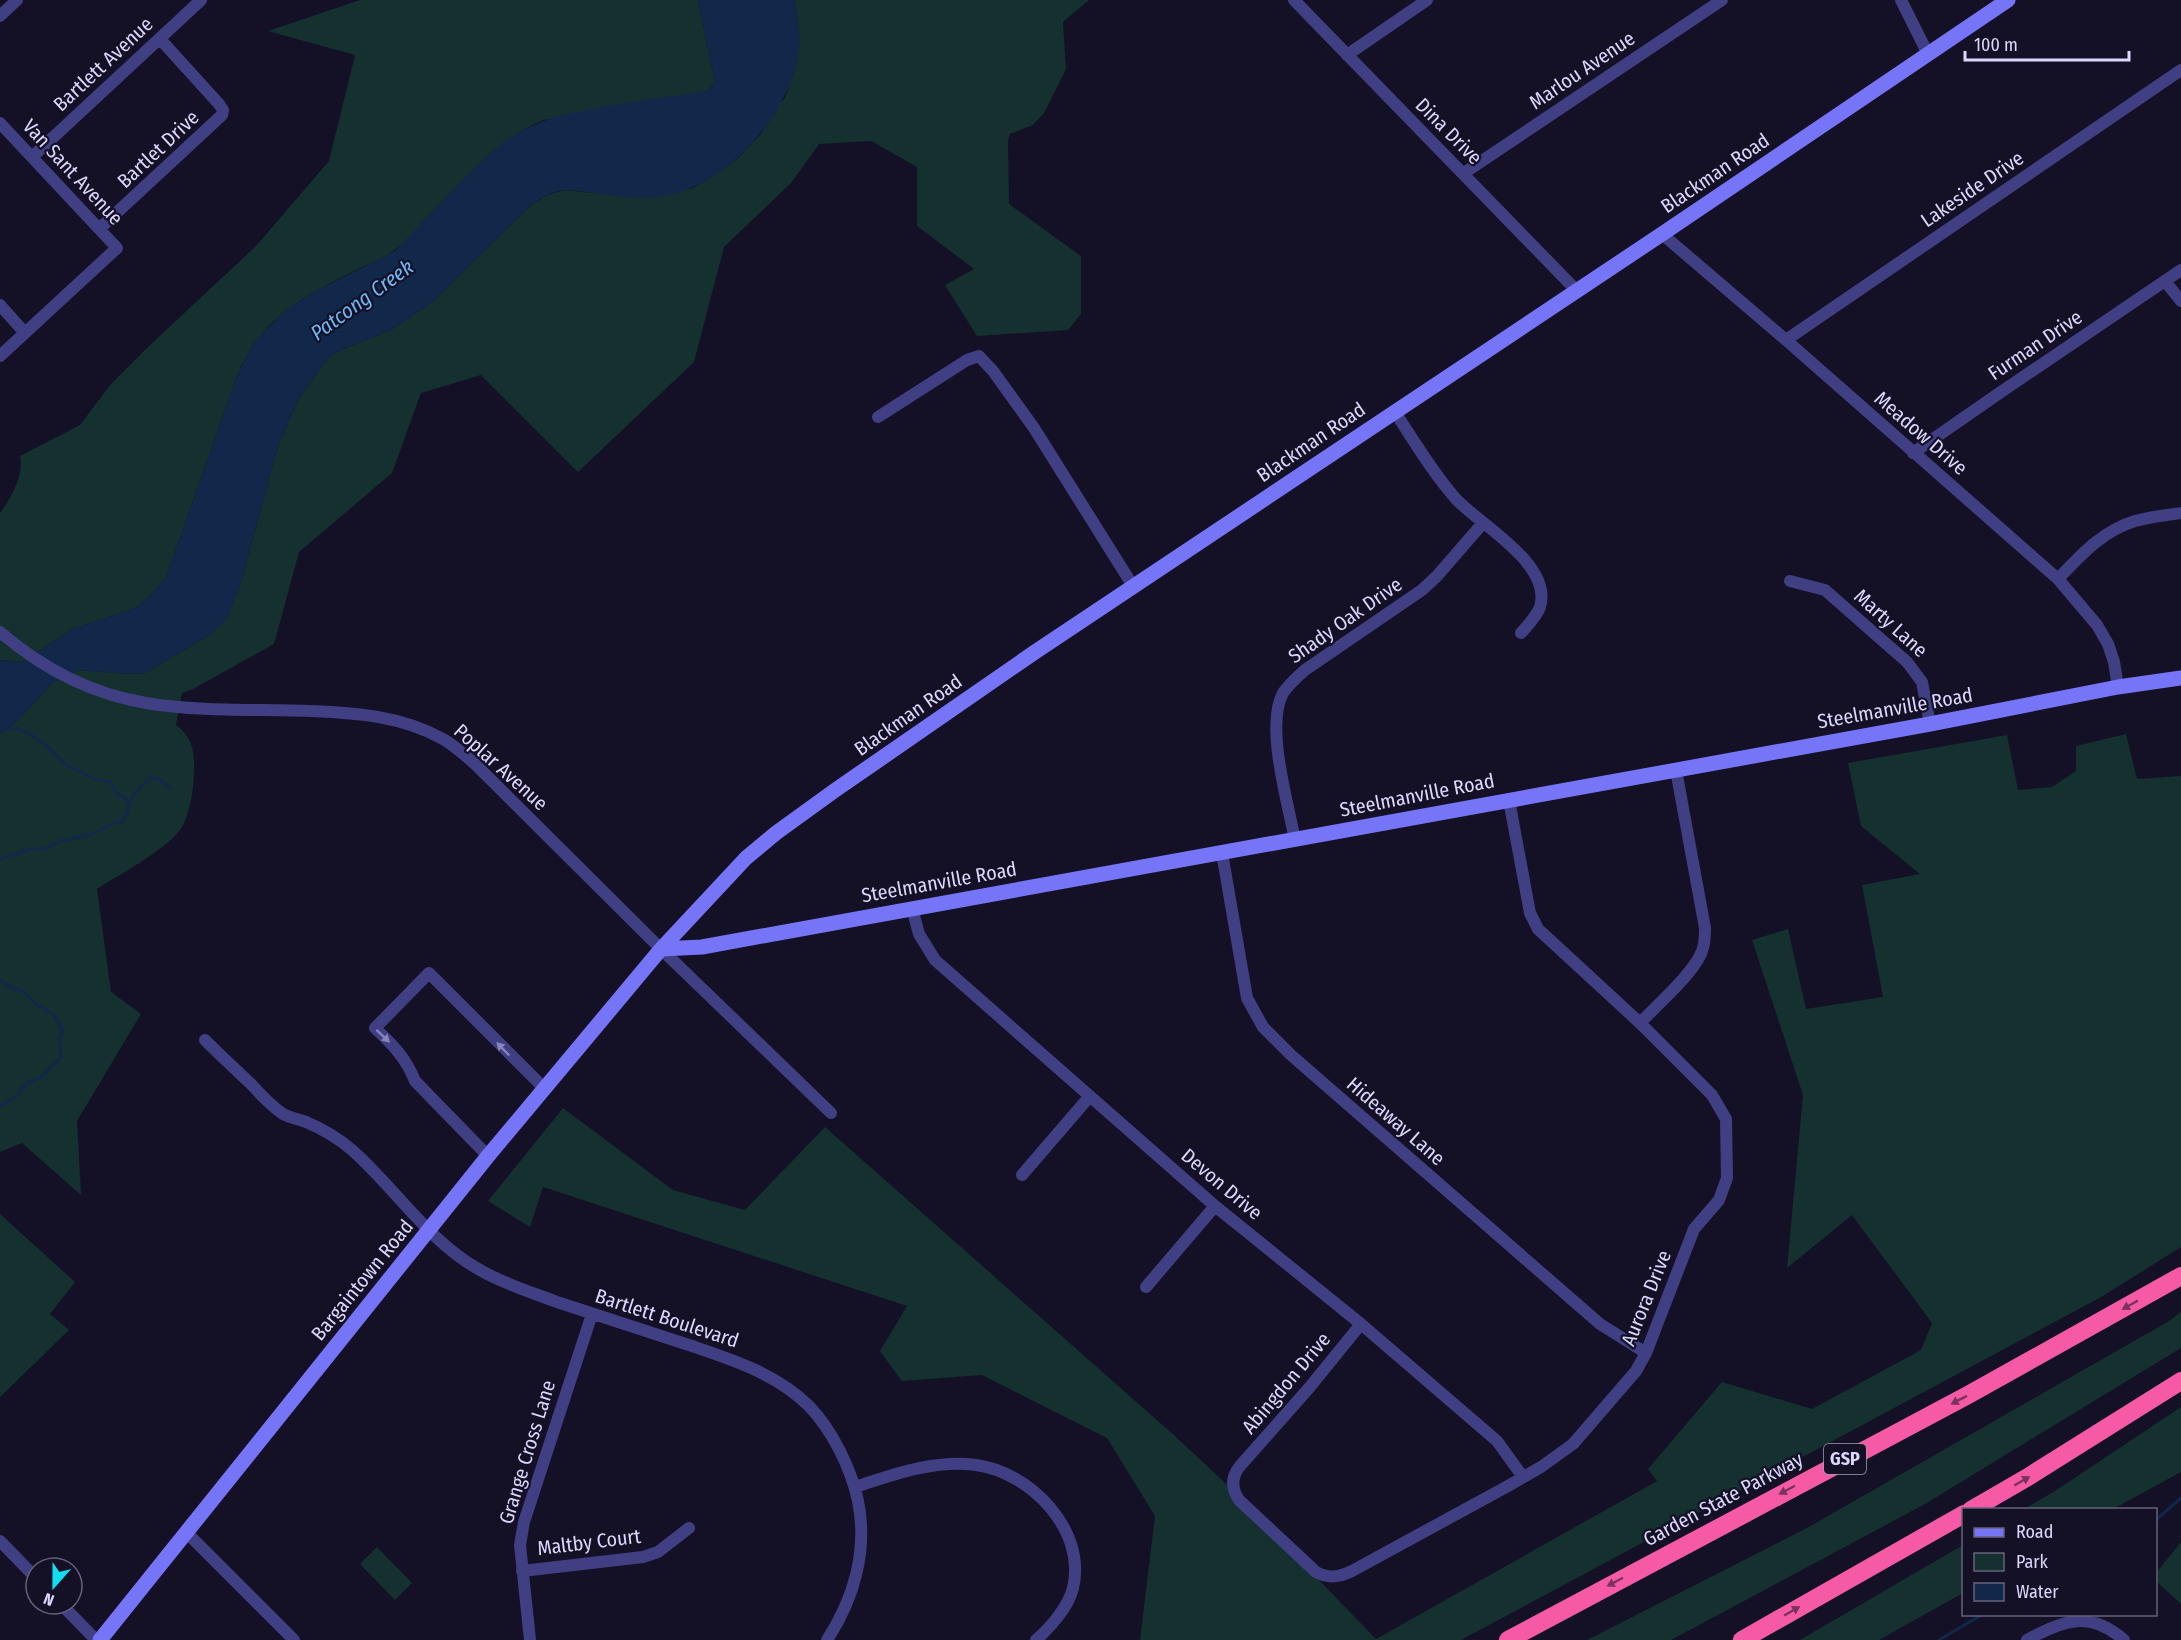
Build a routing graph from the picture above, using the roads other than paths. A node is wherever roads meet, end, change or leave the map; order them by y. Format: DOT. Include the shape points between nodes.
graph roads {
  1 [pos="17,0"];
  2 [pos="201,0"];
  3 [pos="1294,0"];
  4 [pos="1427,0"];
  5 [pos="1900,0"];
  6 [pos="2008,0"];
  7 [pos="1719,1"];
  8 [pos="0,16"];
  9 [pos="160,39"];
  10 [pos="1928,54"];
  11 [pos="1347,55"];
  12 [pos="2181,70"];
  13 [pos="0,123"];
  14 [pos="32,157"];
  15 [pos="1464,173"];
  16 [pos="99,229"];
  17 [pos="1662,234"];
  18 [pos="2181,270"];
  19 [pos="2165,281"];
  20 [pos="1576,290"];
  21 [pos="2181,301"];
  22 [pos="0,305"];
  23 [pos="26,333"];
  24 [pos="1786,340"];
  25 [pos="0,356"];
  26 [pos="1395,412"];
  27 [pos="878,417"];
  28 [pos="1913,453"];
  29 [pos="2181,513"];
  30 [pos="1483,524"];
  31 [pos="2058,579"];
  32 [pos="1791,581"];
  33 [pos="1133,586"];
  34 [pos="0,632"];
  35 [pos="1521,633"];
  36 [pos="2181,678"];
  37 [pos="2118,687"];
  38 [pos="1930,724"];
  39 [pos="1677,770"];
  40 [pos="1509,800"];
  41 [pos="1295,840"];
  42 [pos="1222,853"];
  43 [pos="912,908"];
  44 [pos="661,949"];
  45 [pos="1640,1023"];
  46 [pos="205,1040"];
  47 [pos="545,1089"];
  48 [pos="1090,1096"];
  49 [pos="831,1113"];
  50 [pos="488,1156"];
  51 [pos="1022,1175"];
  52 [pos="1215,1206"];
  53 [pos="428,1231"];
  54 [pos="2181,1276"];
  55 [pos="1146,1287"];
  56 [pos="592,1314"];
  57 [pos="1361,1324"];
  58 [pos="1646,1353"];
  59 [pos="2181,1381"];
  60 [pos="1240,1466"];
  61 [pos="1523,1477"];
  62 [pos="855,1487"];
  63 [pos="1973,1508"];
  64 [pos="1962,1515"];
  65 [pos="689,1528"];
  66 [pos="187,1533"];
  67 [pos="0,1541"];
  68 [pos="24,1566"];
  69 [pos="522,1570"];
  70 [pos="73,1616"];
  71 [pos="98,1640"];
  72 [pos="294,1640"];
  73 [pos="530,1640"];
  74 [pos="827,1640"];
  75 [pos="1036,1640"];
  76 [pos="1508,1640"];
  77 [pos="1742,1640"];
  78 [pos="2027,1640"];
  79 [pos="2124,1640"];
  1 -- 8 [label="street"];
  2 -- 9 [label="street, Bartlett Avenue"];
  3 -- 11 [label="street, Dina Drive"];
  4 -- 11 [label="street"];
  5 -- 10 [label="street"];
  6 -- 10 [label="main road, Blackman Road"];
  7 -- 15 [label="street, Marlou Avenue"];
  9 -- 14 [label="street, Bartlett Avenue"];
  9 -- 16 [label="street, Bartlet Drive" via="219,104 222,115"];
  10 -- 17 [label="main road, Blackman Road"];
  11 -- 15 [label="street, Dina Drive"];
  12 -- 24 [label="street, Lakeside Drive"];
  13 -- 14 [label="street, Van Sant Avenue"];
  14 -- 16 [label="street, Van Sant Avenue"];
  15 -- 20 [label="street, Dina Drive"];
  16 -- 23 [label="street, Van Sant Avenue" via="117,248"];
  17 -- 20 [label="main road, Blackman Road"];
  17 -- 24 [label="street, Meadow Drive"];
  18 -- 19 [label="street, Furman Drive"];
  19 -- 21 [label="street"];
  19 -- 28 [label="street, Furman Drive"];
  20 -- 26 [label="main road, Blackman Road"];
  22 -- 23 [label="street"];
  23 -- 25 [label="street"];
  24 -- 28 [label="street, Meadow Drive"];
  26 -- 30 [label="street" via="1448,490"];
  26 -- 33 [label="main road, Blackman Road"];
  27 -- 33 [label="street" via="979,356 1034,428"];
  28 -- 31 [label="street, Meadow Drive"];
  29 -- 31 [label="street" via="2116,528 2084,552"];
  30 -- 35 [label="street" via="1520,554 1538,580 1540,608"];
  30 -- 41 [label="street, Shady Oak Drive" via="1422,590 1305,669 1283,694 1276,739"];
  31 -- 37 [label="street, Meadow Drive" via="2108,644"];
  32 -- 38 [label="street, Marty Lane" via="1825,590 1907,662 1922,682"];
  33 -- 44 [label="main road, Blackman Road" via="776,833 728,875"];
  34 -- 44 [label="street, Poplar Avenue" via="44,665 99,691 139,702 380,716 435,735 476,765"];
  36 -- 37 [label="main road, Steelmanville Road"];
  37 -- 38 [label="main road, Steelmanville Road"];
  38 -- 39 [label="main road, Steelmanville Road"];
  39 -- 40 [label="main road, Steelmanville Road"];
  39 -- 45 [label="street" via="1705,928 1704,942 1694,965"];
  40 -- 41 [label="main road, Steelmanville Road"];
  40 -- 45 [label="street, Aurora Drive" via="1528,905 1538,929"];
  41 -- 42 [label="main road, Steelmanville Road"];
  42 -- 43 [label="main road, Steelmanville Road"];
  42 -- 58 [label="street, Hideaway Lane" via="1247,998 1263,1027 1582,1309"];
  43 -- 44 [label="main road, Steelmanville Road" via="702,947"];
  43 -- 48 [label="street, Devon Drive" via="919,934 935,960"];
  44 -- 47 [label="main road, Bargaintown Road"];
  44 -- 49 [label="street, Poplar Avenue"];
  45 -- 58 [label="street, Aurora Drive" via="1712,1095 1726,1119 1727,1178 1719,1200 1694,1229"];
  46 -- 53 [label="street, Bartlett Boulevard" via="270,1104 285,1115 325,1131 351,1149"];
  47 -- 50 [label="main road, Bargaintown Road"];
  47 -- 50 [label="street, one-way" via="429,973 375,1028 400,1051 415,1081"];
  48 -- 51 [label="street"];
  48 -- 52 [label="street, Devon Drive"];
  50 -- 53 [label="main road, Bargaintown Road"];
  52 -- 55 [label="street"];
  52 -- 57 [label="street, Devon Drive"];
  53 -- 56 [label="street, Bartlett Boulevard" via="482,1271"];
  53 -- 66 [label="main road, Bargaintown Road"];
  54 -- 76 [label="highway, Garden State Parkway / GSP, one-way" via="1968,1395"];
  56 -- 62 [label="street, Bartlett Boulevard" via="738,1361 788,1389 809,1406 828,1431"];
  56 -- 69 [label="street, Grange Cross Lane" via="524,1522 520,1545"];
  57 -- 60 [label="street, Abingdon Drive"];
  57 -- 61 [label="street, Devon Drive" via="1497,1441"];
  58 -- 61 [label="street, Aurora Drive" via="1636,1371 1573,1444"];
  63 -- 59 [label="highway, one-way"];
  60 -- 61 [label="street, Aurora Drive" via="1233,1479 1238,1498 1316,1572 1330,1577 1352,1571"];
  62 -- 74 [label="street, Bartlett Boulevard" via="861,1524 857,1573 841,1620"];
  62 -- 75 [label="street" via="937,1466 977,1465 1020,1481 1041,1498 1060,1521 1074,1563 1073,1588 1067,1602"];
  77 -- 64 [label="highway, one-way"];
  65 -- 69 [label="street, Maltby Court" via="658,1552 643,1557"];
  66 -- 71 [label="main road, Bargaintown Road"];
  66 -- 72 [label="street"];
  67 -- 68 [label="street"];
  69 -- 73 [label="street, Grange Cross Lane"];
  70 -- 71 [label="street"];
  78 -- 79 [label="street" via="2051,1626 2079,1620 2108,1627"];
}
